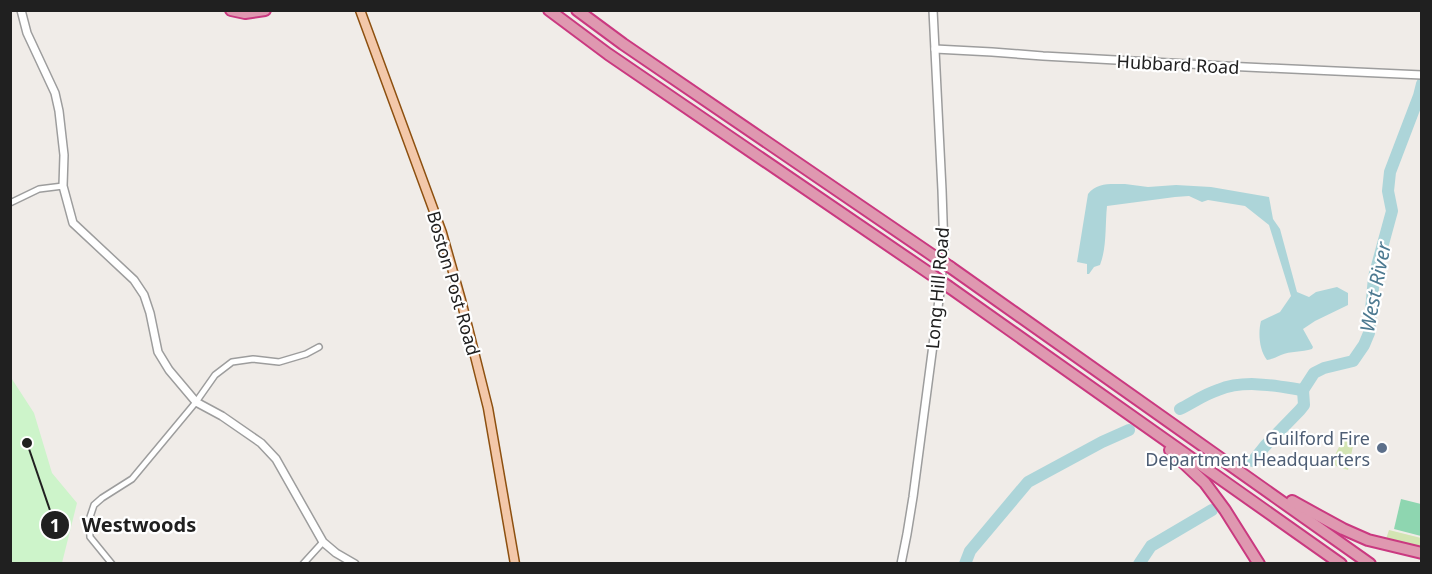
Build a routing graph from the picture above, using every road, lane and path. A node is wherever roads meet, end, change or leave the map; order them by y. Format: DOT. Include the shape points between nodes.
graph roads {
  1 [pos="21,10"];
  2 [pos="231,10"];
  3 [pos="265,10"];
  4 [pos="360,10"];
  5 [pos="549,10"];
  6 [pos="577,10"];
  7 [pos="583,10"];
  8 [pos="933,10"];
  9 [pos="623,44"];
  10 [pos="935,50"];
  11 [pos="1422,75"];
  12 [pos="63,186"];
  13 [pos="10,203"];
  14 [pos="320,347"];
  15 [pos="196,402"];
  16 [pos="1112,402"];
  17 [pos="1216,456"];
  18 [pos="323,542"];
  19 [pos="1422,553"];
  20 [pos="112,564"];
  21 [pos="303,564"];
  22 [pos="355,564"];
  23 [pos="515,564"];
  24 [pos="901,564"];
  25 [pos="1259,564"];
  26 [pos="1341,564"];
  27 [pos="1370,564"];
  1 -- 12 [label="street" via="27,33 55,93 64,155"];
  2 -- 3 [label="highway"];
  4 -- 23 [label="main road, Boston Post Road" via="442,233 458,289 488,408"];
  5 -- 16 [label="highway, bridge"];
  6 -- 9 [label="highway"];
  7 -- 9 [label="highway"];
  8 -- 10 [label="street, Long Hill Road"];
  9 -- 17 [label="highway, bridge" via="935,256"];
  10 -- 11 [label="street, Hubbard Road"];
  10 -- 24 [label="street, Long Hill Road" via="944,250"];
  12 -- 13 [label="street" via="39,189"];
  12 -- 15 [label="street" via="73,223 134,280 144,295 158,352"];
  14 -- 15 [label="street" via="279,362 232,362 215,375"];
  15 -- 18 [label="street" via="261,443 276,459"];
  15 -- 20 [label="street" via="132,480 94,505 89,520 90,537"];
  16 -- 25 [label="highway" via="1205,483"];
  16 -- 26 [label="highway"];
  17 -- 19 [label="highway" via="1343,529 1368,540"];
  17 -- 27 [label="highway"];
  18 -- 21 [label="street"];
  18 -- 22 [label="street"];
}
